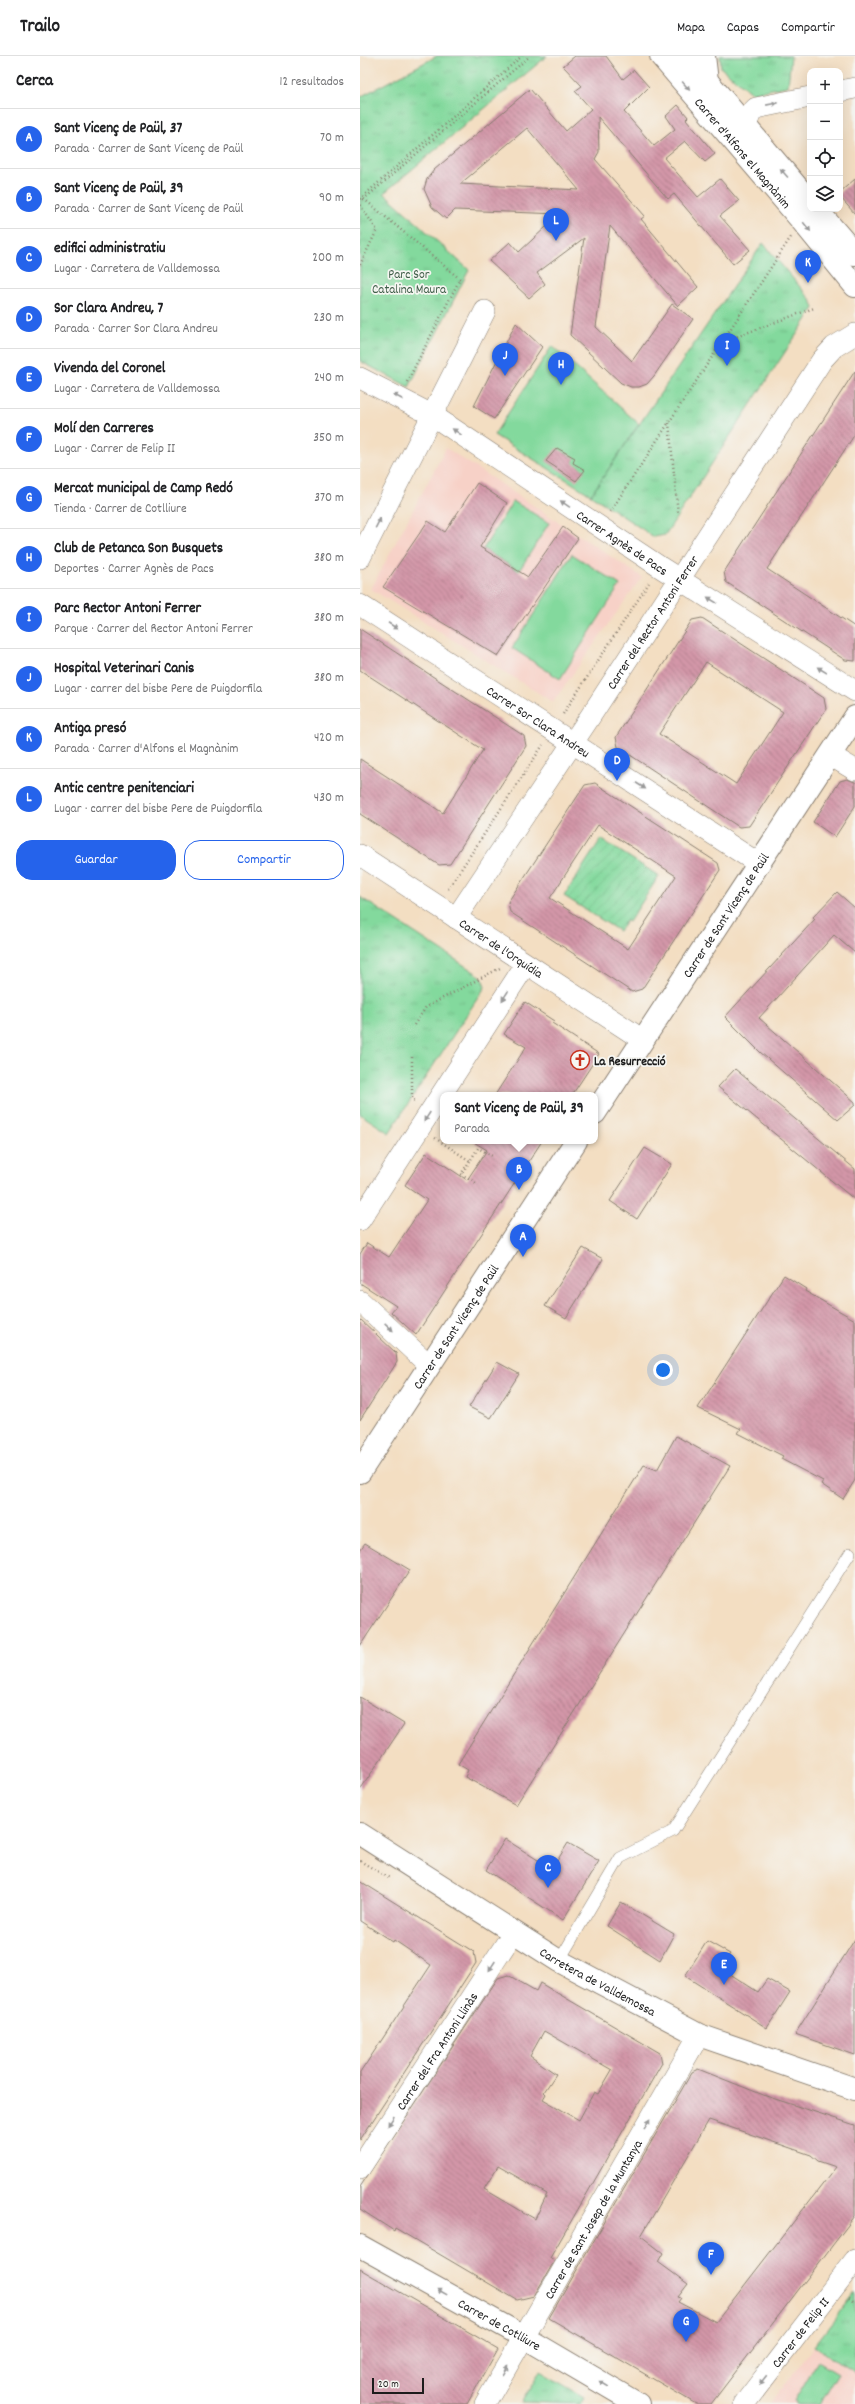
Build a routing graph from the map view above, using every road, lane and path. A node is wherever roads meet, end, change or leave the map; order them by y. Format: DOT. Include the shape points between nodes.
graph roads {
  1 [pos="522,56"];
  2 [pos="530,56"];
  3 [pos="661,56"];
  4 [pos="686,56"];
  5 [pos="704,56"];
  6 [pos="707,81"];
  7 [pos="855,88"];
  8 [pos="843,90"];
  9 [pos="807,98"];
  10 [pos="745,127"];
  11 [pos="360,199"];
  12 [pos="360,205"];
  13 [pos="807,208"];
  14 [pos="807,209"];
  15 [pos="808,212"];
  16 [pos="810,212"];
  17 [pos="810,212"];
  18 [pos="855,254"];
  19 [pos="360,266"];
  20 [pos="855,286"];
  21 [pos="814,308"];
  22 [pos="485,311"];
  23 [pos="855,334"];
  24 [pos="722,342"];
  25 [pos="360,378"];
  26 [pos="413,387"];
  27 [pos="432,416"];
  28 [pos="669,423"];
  29 [pos="678,514"];
  30 [pos="600,528"];
  31 [pos="360,558"];
  32 [pos="660,567"];
  33 [pos="680,580"];
  34 [pos="360,605"];
  35 [pos="855,691"];
  36 [pos="855,717"];
  37 [pos="553,729"];
  38 [pos="574,742"];
  39 [pos="830,755"];
  40 [pos="855,770"];
  41 [pos="360,855"];
  42 [pos="758,864"];
  43 [pos="433,902"];
  44 [pos="456,918"];
  45 [pos="497,962"];
  46 [pos="526,964"];
  47 [pos="504,966"];
  48 [pos="510,988"];
  49 [pos="414,1024"];
  50 [pos="643,1040"];
  51 [pos="412,1057"];
  52 [pos="443,1092"];
  53 [pos="440,1097"];
  54 [pos="598,1108"];
  55 [pos="425,1120"];
  56 [pos="440,1134"];
  57 [pos="451,1144"];
  58 [pos="574,1144"];
  59 [pos="494,1157"];
  60 [pos="470,1161"];
  61 [pos="476,1184"];
  62 [pos="360,1220"];
  63 [pos="360,1301"];
  64 [pos="429,1365"];
  65 [pos="363,1462"];
  66 [pos="850,1553"];
  67 [pos="360,1834"];
  68 [pos="513,1933"];
  69 [pos="559,1961"];
  70 [pos="699,2035"];
  71 [pos="855,2089"];
  72 [pos="360,2168"];
  73 [pos="360,2246"];
  74 [pos="855,2260"];
  75 [pos="524,2337"];
  76 [pos="486,2404"];
  77 [pos="638,2404"];
  78 [pos="744,2404"];
  1 -- 11 [label="path"];
  2 -- 26 [label="path" via="364,199 460,279 406,383"];
  3 -- 14 [label="main road, Carrer d'Alfons el Magnànim, one-way"];
  4 -- 6 [label="main road, Carrer d'Alfons el Magnànim"];
  5 -- 6 [label="main road"];
  6 -- 10 [label="main road, Carrer d'Alfons el Magnànim"];
  7 -- 8 [label="street"];
  10 -- 9 [label="street, one-way" via="756,108"];
  13 -- 10 [label="main road, Carrer d'Alfons el Magnànim, one-way"];
  12 -- 19 [label="path" via="377,230"];
  15 -- 24 [label="path"];
  16 -- 18 [label="main road, Carrer d'Alfons el Magnànim"];
  17 -- 20 [label="main road, Carrer d'Alfons el Magnànim, one-way"];
  21 -- 24 [label="path"];
  22 -- 27 [label="street"];
  23 -- 33 [label="street, Carrer del Rector Antoni Ferrer" via="834,347 822,360"];
  24 -- 28 [label="path"];
  27 -- 25 [label="street, Carrer Agnès de Pacs, one-way"];
  30 -- 27 [label="street, Carrer Agnès de Pacs, one-way"];
  31 -- 27 [label="street, one-way"];
  28 -- 29 [label="path"];
  28 -- 30 [label="path"];
  30 -- 32 [label="street, Carrer Agnès de Pacs"];
  32 -- 33 [label="street, Carrer Agnès de Pacs"];
  32 -- 37 [label="path"];
  35 -- 33 [label="street, Carrer Agnès de Pacs, one-way"];
  33 -- 38 [label="street, Carrer del Rector Antoni Ferrer"];
  34 -- 37 [label="street, Carrer Sor Clara Andreu, one-way"];
  36 -- 39 [label="main road, Carrer de Sant Vicenç de Paül"];
  37 -- 38 [label="street, Carrer Sor Clara Andreu"];
  37 -- 43 [label="path" via="445,894 440,892"];
  38 -- 42 [label="street, Carrer Sor Clara Andreu, one-way"];
  38 -- 44 [label="street, Carrer del Rector Antoni Ferrer"];
  39 -- 40 [label="street"];
  39 -- 42 [label="main road, Carrer de Sant Vicenç de Paül"];
  41 -- 43 [label="street, Carrer de l'Orquídia"];
  42 -- 50 [label="main road, Carrer de Sant Vicenç de Paül"];
  43 -- 44 [label="street, Carrer de l'Orquídia"];
  44 -- 46 [label="street, Carrer de l'Orquídia"];
  45 -- 47 [label="path"];
  46 -- 48 [label="street"];
  46 -- 50 [label="street, Carrer de l'Orquídia"];
  47 -- 48 [label="path" via="501,982"];
  47 -- 49 [label="path" via="426,1007"];
  48 -- 52 [label="street, one-way"];
  50 -- 54 [label="main road, Carrer de Sant Vicenç de Paül"];
  51 -- 55 [label="path" via="412,1099"];
  53 -- 55 [label="street, one-way"];
  55 -- 56 [label="path"];
  55 -- 62 [label="street"];
  57 -- 60 [label="path"];
  58 -- 64 [label="main road, Carrer de Sant Vicenç de Paül"];
  59 -- 60 [label="path" via="478,1148"];
  60 -- 61 [label="path" via="461,1174"];
  63 -- 64 [label="street, one-way"];
  64 -- 65 [label="main road, Carrer de Sant Vicenç de Paül"];
  66 -- 69 [label="lane" via="673,1831 620,1858"];
  67 -- 68 [label="main road, Carretera de Valldemossa"];
  68 -- 69 [label="main road, Carretera de Valldemossa"];
  68 -- 72 [label="street, Carrer del Fra Antoni Llinàs, one-way"];
  69 -- 70 [label="main road, Carretera de Valldemossa"];
  70 -- 71 [label="main road, Carretera de Valldemossa"];
  75 -- 70 [label="street, Carrer de Sant Josep de la Muntanya, one-way"];
  75 -- 73 [label="main road, Carrer de Cotlliure, one-way"];
  74 -- 78 [label="street, Carrer de Felip II, one-way"];
  76 -- 75 [label="street, Carrer de Sant Josep de la Muntanya, one-way"];
  77 -- 75 [label="main road, Carrer de Cotlliure, one-way"];
}
